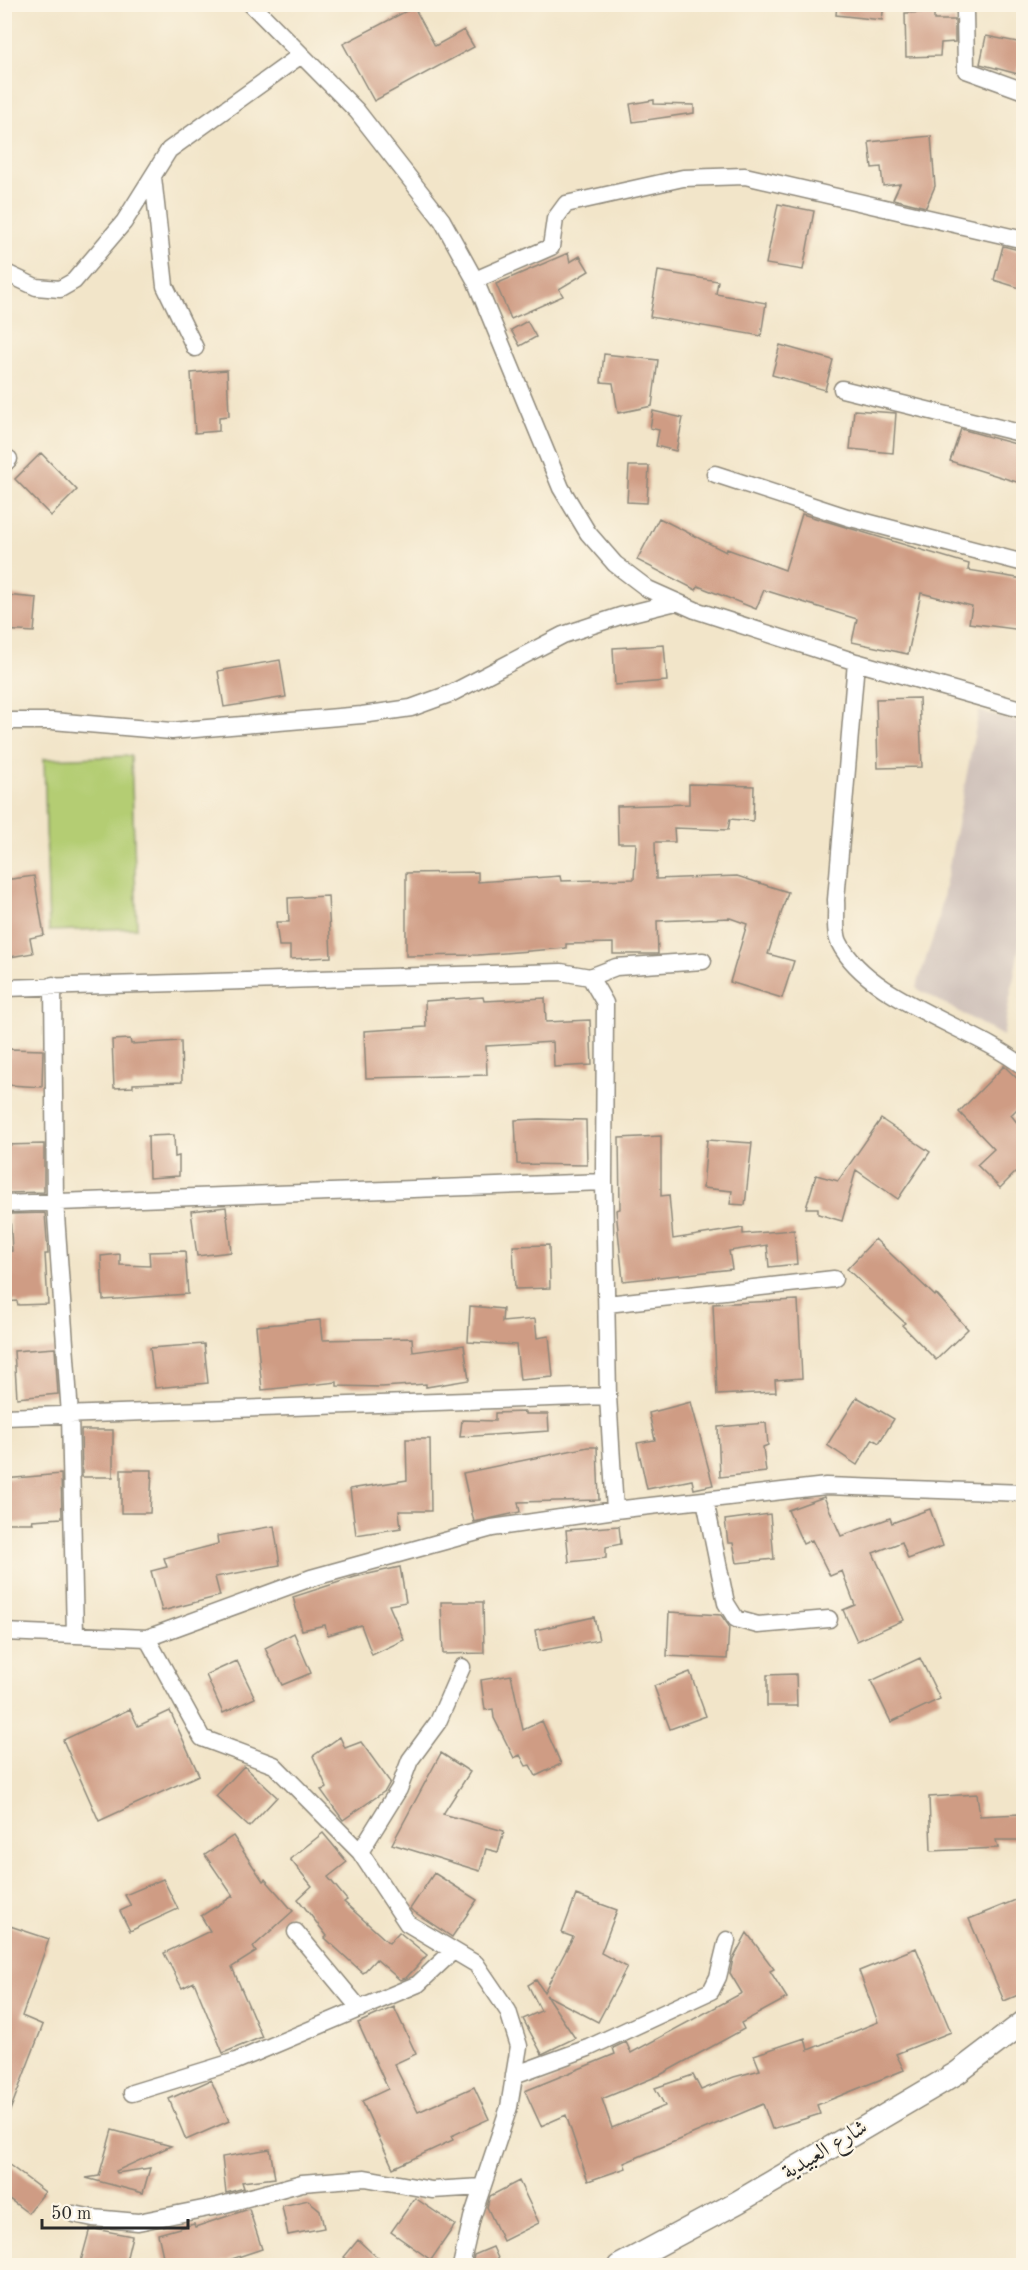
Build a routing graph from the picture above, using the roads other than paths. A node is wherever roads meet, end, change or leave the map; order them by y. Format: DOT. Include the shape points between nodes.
graph roads {
  1 [pos="251,4"];
  2 [pos="966,11"];
  3 [pos="301,55"];
  4 [pos="1023,91"];
  5 [pos="153,177"];
  6 [pos="1023,240"];
  7 [pos="4,272"];
  8 [pos="475,280"];
  9 [pos="195,348"];
  10 [pos="842,389"];
  11 [pos="1023,434"];
  12 [pos="715,474"];
  13 [pos="1023,563"];
  14 [pos="676,602"];
  15 [pos="856,662"];
  16 [pos="1023,710"];
  17 [pos="4,721"];
  18 [pos="703,961"];
  19 [pos="590,977"];
  20 [pos="53,985"];
  21 [pos="4,988"];
  22 [pos="1023,1067"];
  23 [pos="604,1182"];
  24 [pos="56,1202"];
  25 [pos="4,1204"];
  26 [pos="834,1279"];
  27 [pos="607,1304"];
  28 [pos="608,1396"];
  29 [pos="70,1414"];
  30 [pos="4,1417"];
  31 [pos="1023,1493"];
  32 [pos="705,1500"];
  33 [pos="615,1510"];
  34 [pos="829,1619"];
  35 [pos="4,1632"];
  36 [pos="75,1635"];
  37 [pos="147,1638"];
  38 [pos="462,1667"];
  39 [pos="360,1852"];
  40 [pos="296,1932"];
  41 [pos="727,1940"];
  42 [pos="453,1951"];
  43 [pos="360,2008"];
  44 [pos="1023,2022"];
  45 [pos="514,2075"];
  46 [pos="132,2093"];
  47 [pos="482,2187"];
  48 [pos="74,2214"];
  49 [pos="461,2265"];
  50 [pos="619,2265"];
  1 -- 3 [label="street"];
  2 -- 4 [label="street" via="966,70"];
  3 -- 5 [label="street" via="170,150"];
  3 -- 8 [label="street" via="357,111 435,211"];
  5 -- 7 [label="street" via="124,222 74,281 60,289 36,287"];
  5 -- 9 [label="street" via="165,286"];
  6 -- 8 [label="street" via="745,176 683,178 566,204 555,219 551,247"];
  8 -- 14 [label="street" via="561,488 588,533 615,564 648,589"];
  10 -- 11 [label="street"];
  12 -- 13 [label="street" via="847,518"];
  14 -- 15 [label="street"];
  14 -- 17 [label="street" via="563,635 452,693 411,708 172,731"];
  15 -- 16 [label="street"];
  15 -- 22 [label="street" via="836,900 838,939 854,966 892,993 1003,1050"];
  18 -- 19 [label="street" via="616,967"];
  19 -- 20 [label="street" via="550,972"];
  19 -- 23 [label="street" via="605,1003"];
  20 -- 21 [label="street"];
  20 -- 24 [label="street"];
  23 -- 24 [label="street"];
  23 -- 27 [label="street"];
  24 -- 25 [label="street"];
  24 -- 29 [label="street"];
  26 -- 27 [label="street"];
  27 -- 28 [label="street"];
  28 -- 29 [label="street"];
  28 -- 33 [label="street"];
  29 -- 30 [label="street"];
  29 -- 36 [label="street"];
  31 -- 32 [label="street" via="826,1486"];
  32 -- 33 [label="street"];
  32 -- 34 [label="street" via="726,1603 736,1619 758,1624"];
  33 -- 37 [label="street" via="492,1528 311,1578"];
  35 -- 36 [label="street"];
  36 -- 37 [label="street"];
  37 -- 39 [label="street" via="202,1738 274,1765"];
  38 -- 39 [label="street" via="438,1722 410,1760 399,1789"];
  39 -- 42 [label="street" via="407,1923"];
  40 -- 43 [label="street"];
  41 -- 45 [label="street" via="711,1991 588,2048"];
  42 -- 43 [label="street" via="418,1984"];
  42 -- 45 [label="street" via="476,1964 508,2011 519,2046"];
  43 -- 46 [label="street" via="236,2061"];
  44 -- 50 [label="main road, شارع العبيدية" via="957,2073 738,2202"];
  45 -- 47 [label="street" via="509,2108"];
  47 -- 48 [label="street" via="432,2190 365,2178 302,2183 138,2222"];
  47 -- 49 [label="street"];
}
